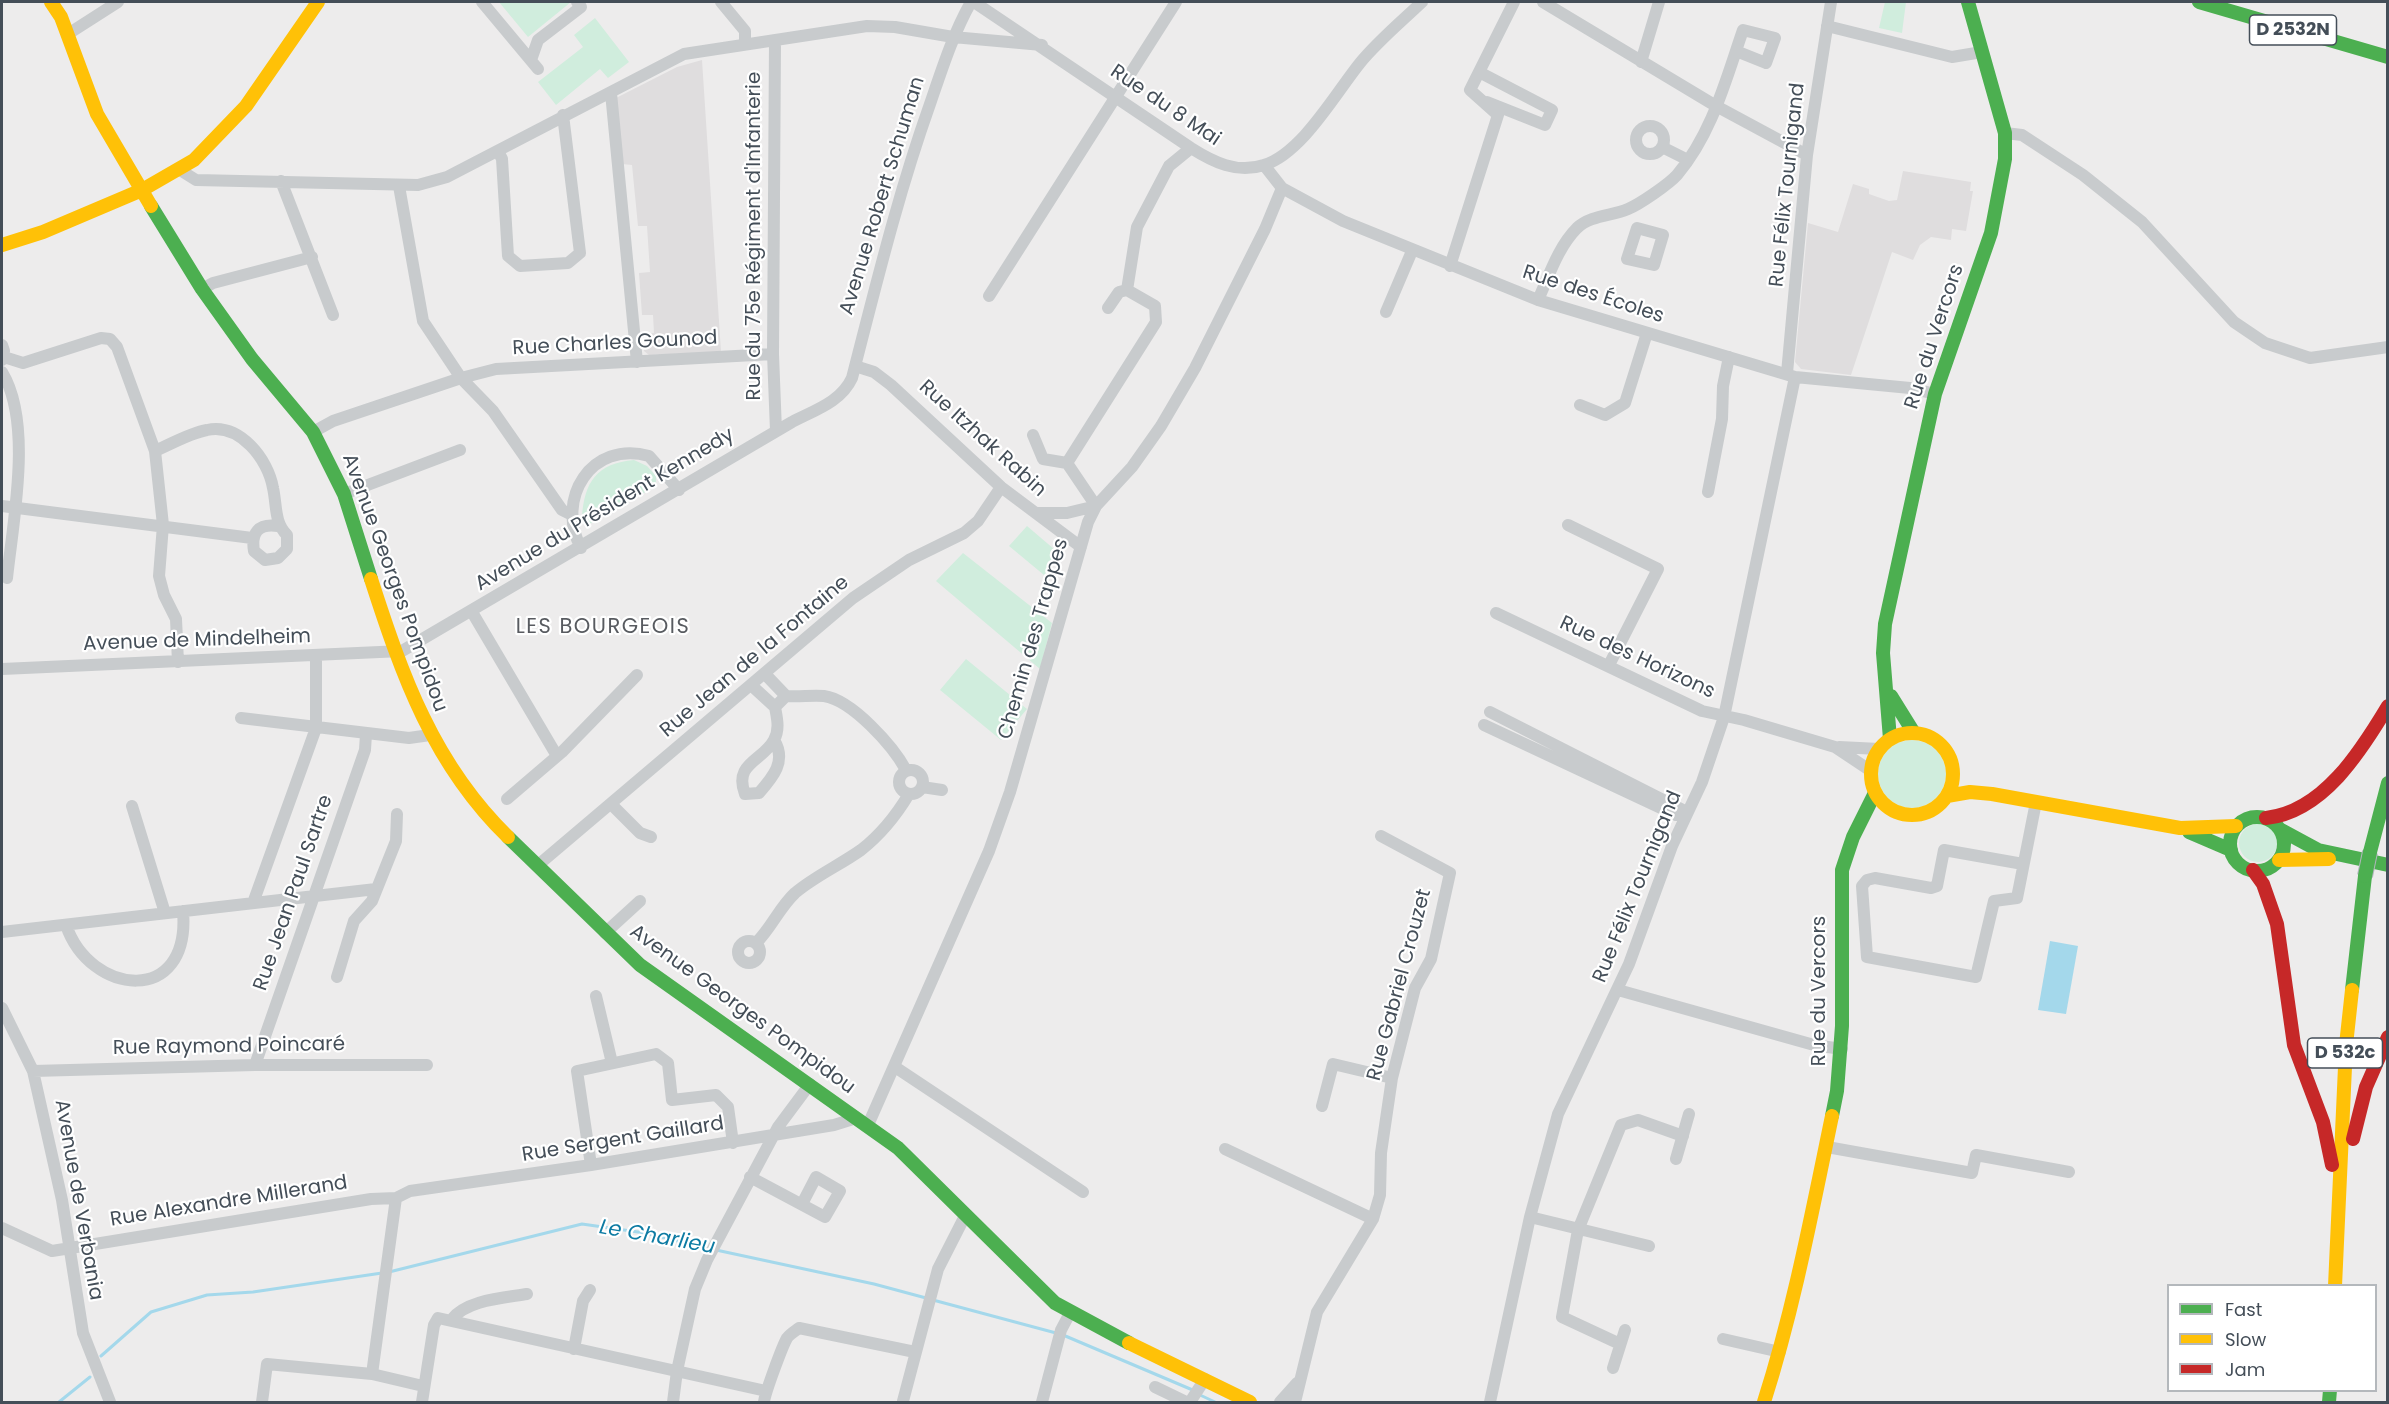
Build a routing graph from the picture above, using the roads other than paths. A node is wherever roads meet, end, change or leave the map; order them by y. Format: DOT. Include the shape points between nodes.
graph roads {
  1 [pos="51,2"];
  2 [pos="118,2"];
  3 [pos="318,2"];
  4 [pos="482,2"];
  5 [pos="577,2"];
  6 [pos="721,2"];
  7 [pos="973,2"];
  8 [pos="1176,2"];
  9 [pos="1422,2"];
  10 [pos="1514,2"];
  11 [pos="1543,2"];
  12 [pos="1659,2"];
  13 [pos="1831,2"];
  14 [pos="1968,2"];
  15 [pos="2199,2"];
  16 [pos="1827,26"];
  17 [pos="68,34"];
  18 [pos="953,37"];
  19 [pos="775,41"];
  20 [pos="745,44"];
  21 [pos="1042,45"];
  22 [pos="1736,51"];
  23 [pos="1982,52"];
  24 [pos="2388,57"];
  25 [pos="1641,62"];
  26 [pos="1479,72"];
  27 [pos="611,93"];
  28 [pos="1116,97"];
  29 [pos="1479,98"];
  30 [pos="1716,106"];
  31 [pos="563,115"];
  32 [pos="2005,133"];
  33 [pos="1662,147"];
  34 [pos="1191,148"];
  35 [pos="498,151"];
  36 [pos="1808,155"];
  37 [pos="1688,160"];
  38 [pos="1264,165"];
  39 [pos="180,170"];
  40 [pos="281,181"];
  41 [pos="399,186"];
  42 [pos="1282,188"];
  43 [pos="141,190"];
  44 [pos="1629,209"];
  45 [pos="1637,228"];
  46 [pos="2,245"];
  47 [pos="1412,251"];
  48 [pos="312,257"];
  49 [pos="1450,266"];
  50 [pos="202,289"];
  51 [pos="1127,290"];
  52 [pos="989,296"];
  53 [pos="1538,300"];
  54 [pos="1108,308"];
  55 [pos="1386,312"];
  56 [pos="333,315"];
  57 [pos="1647,333"];
  58 [pos="2388,347"];
  59 [pos="2,354"];
  60 [pos="773,354"];
  61 [pos="1729,357"];
  62 [pos="637,362"];
  63 [pos="855,366"];
  64 [pos="2,372"];
  65 [pos="1791,375"];
  66 [pos="461,378"];
  67 [pos="1935,394"];
  68 [pos="835,400"];
  69 [pos="1580,405"];
  70 [pos="776,431"];
  71 [pos="313,432"];
  72 [pos="1033,435"];
  73 [pos="460,450"];
  74 [pos="155,451"];
  75 [pos="1067,463"];
  76 [pos="1001,487"];
  77 [pos="678,490"];
  78 [pos="1708,492"];
  79 [pos="344,494"];
  80 [pos="2,506"];
  81 [pos="1096,506"];
  82 [pos="15,508"];
  83 [pos="1036,513"];
  84 [pos="572,515"];
  85 [pos="163,525"];
  86 [pos="1569,525"];
  87 [pos="278,526"];
  88 [pos="252,538"];
  89 [pos="1081,547"];
  90 [pos="581,548"];
  91 [pos="7,578"];
  92 [pos="472,612"];
  93 [pos="1496,613"];
  94 [pos="395,653"];
  95 [pos="316,656"];
  96 [pos="178,662"];
  97 [pos="1609,665"];
  98 [pos="2,669"];
  99 [pos="765,674"];
  100 [pos="637,675"];
  101 [pos="752,685"];
  102 [pos="1887,689"];
  103 [pos="786,696"];
  104 [pos="2388,706"];
  105 [pos="775,707"];
  106 [pos="1490,712"];
  107 [pos="240,717"];
  108 [pos="1724,717"];
  109 [pos="1484,725"];
  110 [pos="316,728"];
  111 [pos="1914,733"];
  112 [pos="366,734"];
  113 [pos="430,735"];
  114 [pos="774,740"];
  115 [pos="1890,740"];
  116 [pos="1835,747"];
  117 [pos="1879,749"];
  118 [pos="557,756"];
  119 [pos="906,770"];
  120 [pos="1953,770"];
  121 [pos="1871,771"];
  122 [pos="2388,783"];
  123 [pos="922,787"];
  124 [pos="942,790"];
  125 [pos="1875,793"];
  126 [pos="909,794"];
  127 [pos="1992,794"];
  128 [pos="1947,796"];
  129 [pos="507,800"];
  130 [pos="2036,802"];
  131 [pos="611,804"];
  132 [pos="132,806"];
  133 [pos="1894,812"];
  134 [pos="397,814"];
  135 [pos="1686,816"];
  136 [pos="2266,818"];
  137 [pos="2236,826"];
  138 [pos="2180,828"];
  139 [pos="2281,830"];
  140 [pos="1381,836"];
  141 [pos="651,837"];
  142 [pos="1853,837"];
  143 [pos="2231,850"];
  144 [pos="2279,860"];
  145 [pos="2023,864"];
  146 [pos="2388,865"];
  147 [pos="537,866"];
  148 [pos="2253,870"];
  149 [pos="2388,870"];
  150 [pos="376,889"];
  151 [pos="312,896"];
  152 [pos="640,901"];
  153 [pos="253,903"];
  154 [pos="183,911"];
  155 [pos="165,913"];
  156 [pos="1864,921"];
  157 [pos="1840,922"];
  158 [pos="66,925"];
  159 [pos="2,932"];
  160 [pos="605,933"];
  161 [pos="756,943"];
  162 [pos="337,976"];
  163 [pos="1618,990"];
  164 [pos="596,996"];
  165 [pos="2,1008"];
  166 [pos="2388,1037"];
  167 [pos="1842,1049"];
  168 [pos="612,1063"];
  169 [pos="255,1065"];
  170 [pos="427,1065"];
  171 [pos="895,1067"];
  172 [pos="33,1071"];
  173 [pos="1392,1078"];
  174 [pos="810,1084"];
  175 [pos="1322,1106"];
  176 [pos="1689,1114"];
  177 [pos="854,1116"];
  178 [pos="868,1125"];
  179 [pos="774,1135"];
  180 [pos="1683,1136"];
  181 [pos="733,1143"];
  182 [pos="1827,1147"];
  183 [pos="1225,1149"];
  184 [pos="1676,1159"];
  185 [pos="591,1165"];
  186 [pos="2069,1172"];
  187 [pos="750,1177"];
  188 [pos="1083,1192"];
  189 [pos="396,1198"];
  190 [pos="802,1204"];
  191 [pos="966,1214"];
  192 [pos="1530,1217"];
  193 [pos="1372,1219"];
  194 [pos="2,1228"];
  195 [pos="1578,1230"];
  196 [pos="2337,1232"];
  197 [pos="1650,1246"];
  198 [pos="69,1248"];
  199 [pos="2335,1284"];
  200 [pos="590,1290"];
  201 [pos="527,1294"];
  202 [pos="1070,1313"];
  203 [pos="451,1320"];
  204 [pos="1625,1330"];
  205 [pos="1723,1339"];
  206 [pos="1620,1344"];
  207 [pos="574,1349"];
  208 [pos="915,1352"];
  209 [pos="1780,1352"];
  210 [pos="1613,1368"];
  211 [pos="676,1371"];
  212 [pos="372,1374"];
  213 [pos="1298,1382"];
  214 [pos="423,1386"];
  215 [pos="1155,1387"];
  216 [pos="1195,1394"];
  217 [pos="765,1397"];
  218 [pos="903,1401"];
  219 [pos="110,1402"];
  220 [pos="262,1402"];
  221 [pos="422,1402"];
  222 [pos="673,1402"];
  223 [pos="1042,1402"];
  224 [pos="1250,1402"];
  225 [pos="1280,1402"];
  226 [pos="1295,1402"];
  227 [pos="1490,1402"];
  228 [pos="1764,1402"];
  1 -- 17 [label="main road, Avenue Georges Pompidou"];
  2 -- 17 [label="street"];
  3 -- 39 [label="main road" via="225,130"];
  4 -- 5 [label="street" via="535,65 538,40 581,7"];
  6 -- 20 [label="street" via="745,31"];
  7 -- 18 [label="street, Avenue Robert Schuman"];
  7 -- 21 [label="street, Rue du 8 Mai"];
  8 -- 28 [label="street"];
  9 -- 38 [label="street, Rue du 8 Mai" via="1362,61 1293,149"];
  10 -- 26 [label="street"];
  11 -- 25 [label="street"];
  12 -- 25 [label="street"];
  13 -- 16 [label="street, Rue Félix Tournigand"];
  14 -- 23 [label="main road, Rue du Vercors"];
  15 -- 24 [label="main road, D 2532N"];
  16 -- 23 [label="street" via="1952,57"];
  16 -- 36 [label="street, Rue Félix Tournigand"];
  17 -- 43 [label="main road, Avenue Georges Pompidou" via="97,114"];
  18 -- 19 [label="street" via="867,26"];
  18 -- 21 [label="street"];
  18 -- 63 [label="street, Avenue Robert Schuman" via="884,249"];
  19 -- 20 [label="street"];
  19 -- 60 [label="street, Rue du 75e Régiment d'Infanterie"];
  20 -- 27 [label="street" via="684,54"];
  21 -- 28 [label="street, Rue du 8 Mai"];
  22 -- 30 [label="street"];
  23 -- 32 [label="main road, Rue du Vercors"];
  25 -- 30 [label="street"];
  26 -- 29 [label="street" via="1470,90"];
  26 -- 29 [label="street" via="1552,110 1545,125"];
  27 -- 31 [label="street"];
  27 -- 62 [label="street"];
  28 -- 34 [label="street, Rue du 8 Mai"];
  28 -- 52 [label="street"];
  29 -- 49 [label="street" via="1497,115"];
  30 -- 36 [label="street"];
  30 -- 37 [label="street"];
  31 -- 35 [label="street"];
  31 -- 35 [label="street" via="580,253 568,263 520,266 508,256 502,159"];
  32 -- 58 [label="street" via="2022,135 2083,175 2142,222 2234,322 2265,343 2310,358"];
  32 -- 67 [label="main road, Rue du Vercors" via="2005,159 1991,233"];
  33 -- 37 [label="street"];
  34 -- 38 [label="street, Rue du 8 Mai" via="1218,165"];
  34 -- 51 [label="street" via="1169,166 1137,227"];
  35 -- 41 [label="street" via="438,181"];
  36 -- 65 [label="street, Rue Félix Tournigand"];
  37 -- 44 [label="street" via="1676,177"];
  38 -- 42 [label="street, Rue des Écoles"];
  39 -- 40 [label="street" via="196,180"];
  39 -- 43 [label="main road"];
  40 -- 41 [label="street"];
  40 -- 48 [label="street"];
  41 -- 66 [label="street" via="423,321"];
  42 -- 47 [label="street, Rue des Écoles" via="1342,221"];
  42 -- 81 [label="street, Chemin des Trappes" via="1265,229 1161,426 1132,467"];
  43 -- 46 [label="main road" via="31,237"];
  43 -- 50 [label="main road, Avenue Georges Pompidou"];
  44 -- 45 [label="street"];
  44 -- 53 [label="street" via="1578,227 1560,251"];
  47 -- 49 [label="street, Rue des Écoles"];
  47 -- 55 [label="street"];
  48 -- 50 [label="street"];
  48 -- 56 [label="street"];
  49 -- 53 [label="street, Rue des Écoles"];
  50 -- 71 [label="main road, Avenue Georges Pompidou" via="252,359"];
  51 -- 54 [label="street" via="1119,292"];
  51 -- 75 [label="street" via="1155,306 1156,322"];
  53 -- 57 [label="street, Rue des Écoles"];
  57 -- 61 [label="street, Rue des Écoles"];
  57 -- 69 [label="street" via="1625,403 1605,415"];
  59 -- 74 [label="street" via="24,363 101,338 110,339 117,347"];
  60 -- 62 [label="street, Rue Charles Gounod"];
  60 -- 70 [label="street, Rue du 75e Régiment d'Infanterie"];
  61 -- 65 [label="street, Rue des Écoles"];
  61 -- 78 [label="street"];
  62 -- 66 [label="street, Rue Charles Gounod" via="496,369"];
  63 -- 68 [label="street, Avenue Robert Schuman" via="848,387"];
  63 -- 76 [label="street, Rue Itzhak Rabin" via="874,372 891,385"];
  64 -- 82 [label="street" via="9,384 21,460"];
  65 -- 67 [label="street, Rue des Écoles"];
  65 -- 108 [label="street, Rue Félix Tournigand"];
  66 -- 71 [label="street, Rue Charles Gounod" via="333,421"];
  66 -- 84 [label="street" via="493,411 562,510"];
  67 -- 102 [label="main road, Rue du Vercors" via="1882,638"];
  68 -- 70 [label="street, Avenue du Président Kennedy"];
  70 -- 77 [label="street, Avenue du Président Kennedy"];
  71 -- 79 [label="main road, Avenue Georges Pompidou"];
  72 -- 75 [label="street" via="1043,459"];
  73 -- 79 [label="street"];
  74 -- 85 [label="street"];
  74 -- 87 [label="street" via="207,430 227,430 244,440 257,453 272,483"];
  75 -- 81 [label="street"];
  76 -- 83 [label="street, Rue Itzhak Rabin"];
  76 -- 99 [label="street, Rue Jean de la Fontaine" via="971,527 909,560 853,598"];
  77 -- 84 [label="street" via="649,456 622,451 595,463 581,481"];
  77 -- 90 [label="street, Avenue du Président Kennedy"];
  79 -- 94 [label="main road, Avenue Georges Pompidou"];
  80 -- 82 [label="street"];
  81 -- 83 [label="street" via="1067,513"];
  81 -- 89 [label="street, Chemin des Trappes"];
  82 -- 85 [label="street"];
  82 -- 91 [label="street"];
  83 -- 89 [label="street, Rue Itzhak Rabin"];
  84 -- 90 [label="street"];
  85 -- 88 [label="street"];
  85 -- 96 [label="street" via="159,576 176,618"];
  86 -- 97 [label="street" via="1658,568"];
  87 -- 88 [label="street" via="267,524 257,529"];
  87 -- 88 [label="street" via="287,535 287,549 278,558 265,560 254,551"];
  89 -- 171 [label="street, Chemin des Trappes" via="1007,802"];
  90 -- 92 [label="street, Avenue du Président Kennedy"];
  92 -- 94 [label="street, Avenue du Président Kennedy"];
  92 -- 118 [label="street"];
  93 -- 97 [label="street, Rue des Horizons"];
  94 -- 95 [label="street, Avenue de Mindelheim"];
  94 -- 113 [label="main road, Avenue Georges Pompidou"];
  95 -- 96 [label="street, Avenue de Mindelheim"];
  95 -- 110 [label="street"];
  96 -- 98 [label="street, Avenue de Mindelheim"];
  97 -- 108 [label="street, Rue des Horizons" via="1702,711"];
  99 -- 101 [label="street, Rue Jean de la Fontaine"];
  99 -- 103 [label="street"];
  100 -- 118 [label="street"];
  101 -- 105 [label="street"];
  101 -- 131 [label="street, Rue Jean de la Fontaine"];
  102 -- 111 [label="main road, Rue du Vercors"];
  102 -- 115 [label="main road, Rue du Vercors"];
  103 -- 105 [label="street"];
  103 -- 119 [label="street" via="824,696 844,702 897,754"];
  104 -- 136 [label="main road" via="2351,758 2314,797 2291,814"];
  105 -- 114 [label="street" via="778,723"];
  106 -- 135 [label="street"];
  107 -- 110 [label="street"];
  108 -- 116 [label="street, Rue des Horizons"];
  108 -- 135 [label="street, Rue Félix Tournigand"];
  109 -- 135 [label="street"];
  110 -- 112 [label="street"];
  110 -- 153 [label="street"];
  111 -- 115 [label="main road"];
  111 -- 120 [label="main road" via="1940,744"];
  112 -- 113 [label="street" via="409,738"];
  112 -- 151 [label="street, Rue Jean Paul Sartre" via="365,750"];
  113 -- 147 [label="main road, Avenue Georges Pompidou" via="496,825"];
  115 -- 117 [label="main road"];
  116 -- 117 [label="street, Rue des Horizons"];
  116 -- 121 [label="street, Rue des Horizons"];
  117 -- 121 [label="main road"];
  118 -- 129 [label="street"];
  119 -- 123 [label="street" via="922,776"];
  119 -- 126 [label="street" via="899,777 899,787"];
  120 -- 127 [label="main road"];
  120 -- 128 [label="main road"];
  121 -- 125 [label="main road"];
  122 -- 196 [label="main road, D 532c, bridge" via="2365,876 2346,1045"];
  123 -- 124 [label="street"];
  123 -- 126 [label="street"];
  125 -- 133 [label="main road"];
  125 -- 142 [label="main road, Rue du Vercors"];
  126 -- 161 [label="street" via="862,849 796,893"];
  127 -- 128 [label="main road"];
  127 -- 130 [label="main road"];
  128 -- 133 [label="main road" via="1924,814"];
  130 -- 138 [label="main road"];
  130 -- 145 [label="street"];
  131 -- 141 [label="street" via="640,833"];
  131 -- 147 [label="street, Rue Jean de la Fontaine"];
  132 -- 155 [label="street"];
  133 -- 142 [label="main road" via="1875,818"];
  134 -- 150 [label="street" via="396,841"];
  135 -- 163 [label="street, Rue Félix Tournigand"];
  136 -- 137 [label="main road" via="2247,819"];
  136 -- 139 [label="main road"];
  137 -- 138 [label="main road"];
  137 -- 143 [label="main road" via="2230,838"];
  138 -- 143 [label="main road"];
  139 -- 144 [label="main road" via="2284,843"];
  139 -- 146 [label="main road" via="2301,844 2326,853"];
  140 -- 173 [label="street, Rue Gabriel Crouzet" via="1450,873 1431,959 1415,988"];
  142 -- 157 [label="main road, Rue du Vercors" via="1842,870"];
  143 -- 148 [label="main road" via="2237,861"];
  144 -- 148 [label="main road" via="2265,870"];
  144 -- 149 [label="main road" via="2329,859"];
  145 -- 156 [label="street" via="1944,850 1937,886 1867,880 1863,886"];
  145 -- 156 [label="street" via="2017,898 1994,901 1976,977 1867,957"];
  147 -- 160 [label="main road, Avenue Georges Pompidou"];
  148 -- 196 [label="main road" via="2272,914 2282,953 2292,1035 2327,1140 2335,1185"];
  150 -- 151 [label="street"];
  150 -- 162 [label="street" via="372,902 354,921"];
  151 -- 153 [label="street"];
  151 -- 169 [label="street, Rue Jean Paul Sartre"];
  152 -- 160 [label="street"];
  153 -- 154 [label="street"];
  154 -- 155 [label="street"];
  154 -- 158 [label="street" via="182,947 177,958 169,969 143,980 125,979 85,960 71,941"];
  155 -- 158 [label="street"];
  156 -- 157 [label="street"];
  157 -- 167 [label="main road, Rue du Vercors"];
  158 -- 159 [label="street"];
  160 -- 174 [label="main road, Avenue Georges Pompidou" via="665,984"];
  163 -- 167 [label="street" via="1814,1045"];
  163 -- 192 [label="street, Rue Félix Tournigand" via="1558,1114"];
  164 -- 168 [label="street"];
  165 -- 172 [label="street, Avenue de Verbania"];
  166 -- 196 [label="main road" via="2371,1067 2359,1101"];
  167 -- 182 [label="main road, Rue du Vercors"];
  168 -- 181 [label="street" via="656,1054 668,1063 672,1100 716,1095 728,1107"];
  168 -- 185 [label="street" via="577,1071"];
  169 -- 170 [label="street, Rue Raymond Poincaré"];
  169 -- 172 [label="street, Rue Raymond Poincaré"];
  171 -- 178 [label="street, Chemin des Trappes"];
  171 -- 188 [label="street"];
  172 -- 198 [label="street, Avenue de Verbania"];
  173 -- 175 [label="street" via="1333,1064"];
  173 -- 193 [label="street, Rue Gabriel Crouzet" via="1381,1153 1380,1195"];
  174 -- 177 [label="main road, Avenue Georges Pompidou"];
  174 -- 179 [label="street"];
  176 -- 180 [label="street"];
  177 -- 178 [label="main road, Avenue Georges Pompidou"];
  177 -- 179 [label="street, Rue Sergent Gaillard" via="834,1125"];
  178 -- 191 [label="main road, Avenue Georges Pompidou"];
  179 -- 181 [label="street, Rue Sergent Gaillard"];
  179 -- 187 [label="street"];
  180 -- 184 [label="street"];
  180 -- 195 [label="street" via="1638,1120 1621,1125"];
  181 -- 185 [label="street, Rue Sergent Gaillard"];
  182 -- 186 [label="street" via="1972,1173 1976,1155"];
  182 -- 209 [label="main road, Rue du Vercors"];
  183 -- 193 [label="street"];
  185 -- 189 [label="street, Rue Sergent Gaillard" via="410,1191"];
  187 -- 190 [label="street"];
  187 -- 211 [label="street" via="694,1289"];
  189 -- 198 [label="street, Rue Alexandre Millerand" via="371,1198"];
  189 -- 212 [label="street"];
  191 -- 202 [label="main road, Avenue Georges Pompidou" via="1037,1288"];
  191 -- 208 [label="street" via="938,1269"];
  192 -- 195 [label="street"];
  192 -- 227 [label="street, Rue Félix Tournigand"];
  193 -- 213 [label="street, Rue Gabriel Crouzet" via="1317,1312"];
  194 -- 198 [label="street, Rue Alexandre Millerand" via="52,1251"];
  195 -- 197 [label="street"];
  195 -- 206 [label="street" via="1562,1317"];
  196 -- 199 [label="main road, D 532c"];
  198 -- 219 [label="street, Avenue de Verbania" via="83,1332"];
  200 -- 207 [label="street" via="583,1301"];
  201 -- 203 [label="street" via="486,1302 458,1312"];
  202 -- 216 [label="main road, Avenue Georges Pompidou"];
  202 -- 223 [label="street"];
  203 -- 207 [label="street"];
  203 -- 214 [label="street" via="438,1318 434,1325"];
  204 -- 206 [label="street"];
  205 -- 209 [label="street"];
  206 -- 210 [label="street"];
  207 -- 211 [label="street"];
  208 -- 217 [label="street" via="799,1328 788,1335"];
  208 -- 218 [label="street"];
  209 -- 228 [label="main road, Rue du Vercors"];
  211 -- 217 [label="street"];
  211 -- 222 [label="street"];
  212 -- 214 [label="street"];
  212 -- 220 [label="street" via="267,1364"];
  213 -- 225 [label="street, Rue Gabriel Crouzet"];
  213 -- 226 [label="street, Rue Gabriel Crouzet"];
  214 -- 221 [label="street"];
  215 -- 216 [label="street"];
  216 -- 224 [label="main road, Avenue Georges Pompidou"];
}
